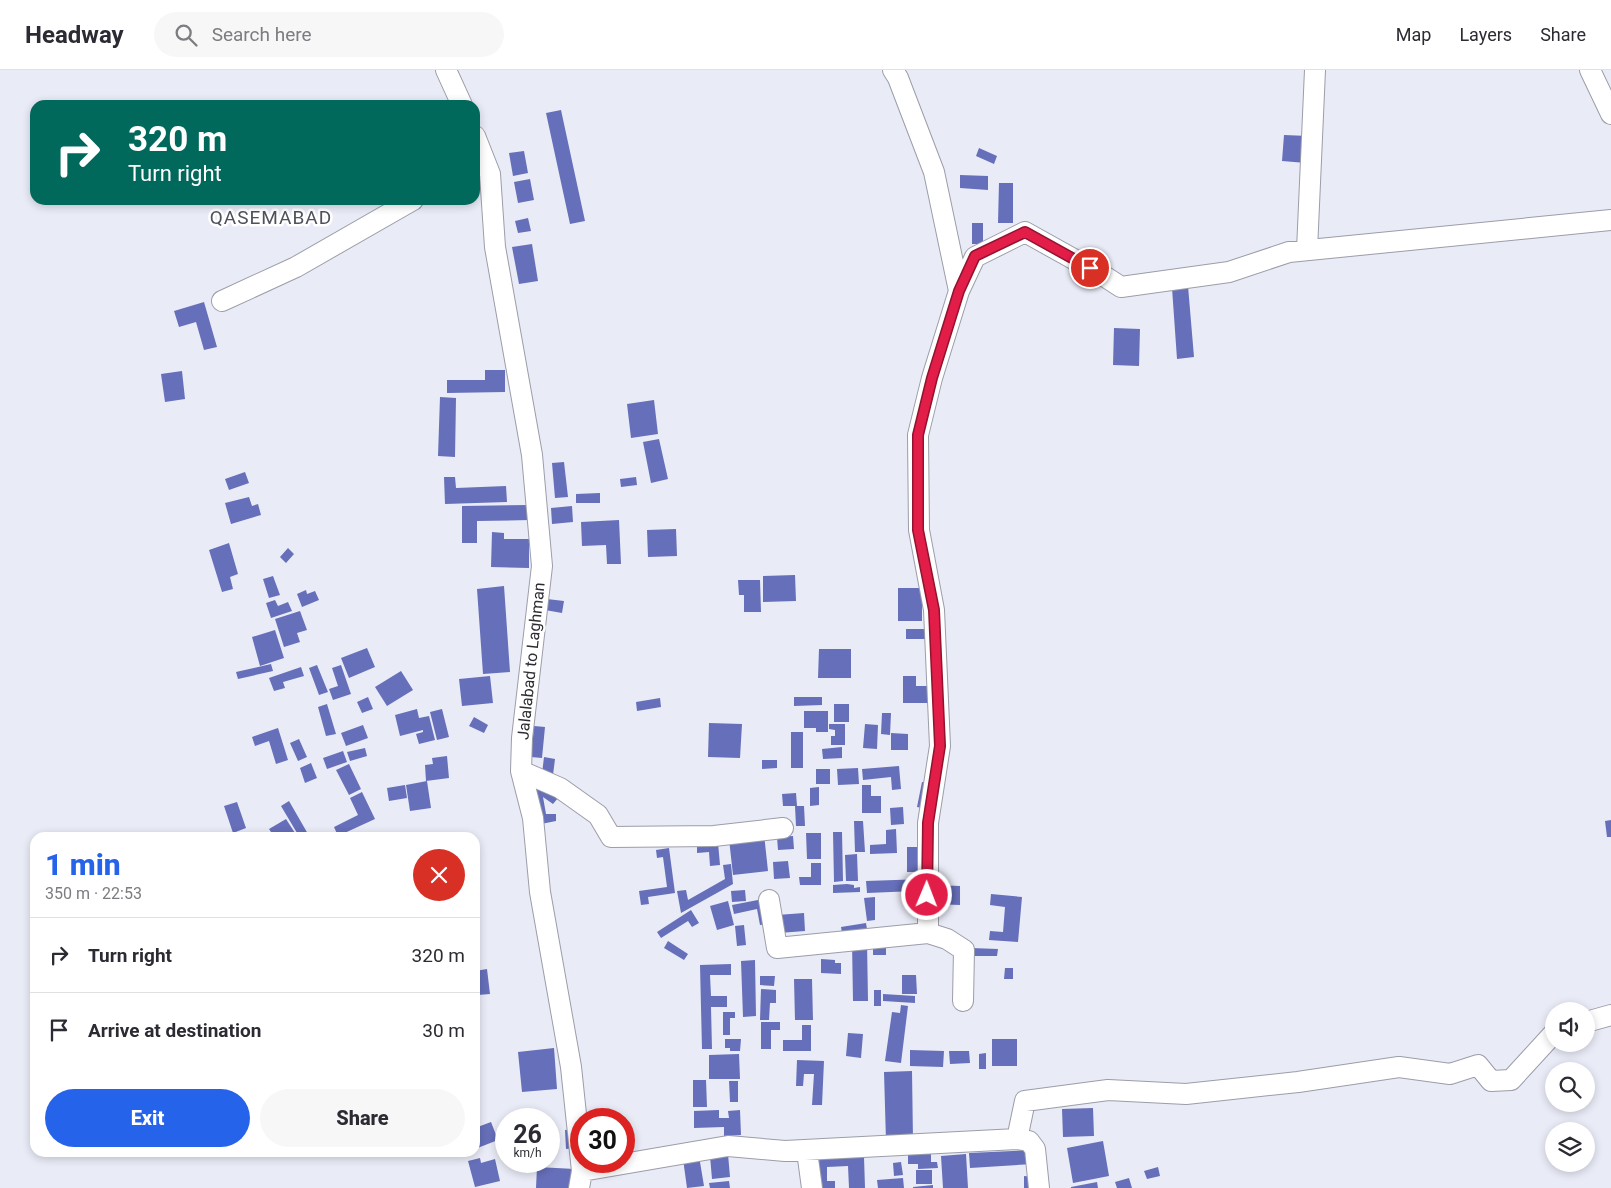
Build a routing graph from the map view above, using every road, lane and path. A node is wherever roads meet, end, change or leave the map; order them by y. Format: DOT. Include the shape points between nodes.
graph roads {
  1 [pos="446,70"];
  2 [pos="893,70"];
  3 [pos="1315,70"];
  4 [pos="1590,70"];
  5 [pos="460,100"];
  6 [pos="1611,114"];
  7 [pos="480,164"];
  8 [pos="405,205"];
  9 [pos="1611,220"];
  10 [pos="1307,250"];
  11 [pos="959,291"];
  12 [pos="222,301"];
  13 [pos="521,771"];
  14 [pos="782,828"];
  15 [pos="769,900"];
  16 [pos="928,933"];
  17 [pos="963,1001"];
  18 [pos="1611,1015"];
  19 [pos="1595,1019"];
  20 [pos="1545,1042"];
  21 [pos="1017,1139"];
  22 [pos="807,1151"];
  23 [pos="581,1180"];
  24 [pos="812,1188"];
  25 [pos="1040,1188"];
  1 -- 5 [label="street"];
  2 -- 11 [label="street" via="934,172"];
  3 -- 10 [label="street"];
  4 -- 6 [label="street"];
  7 -- 13 [label="street, Jalalabad to Laghman" via="490,174 495,247 532,455 542,566"];
  8 -- 12 [label="street" via="296,267"];
  9 -- 10 [label="street"];
  10 -- 11 [label="street" via="1289,252 1229,272 1121,288 1025,232 975,256"];
  11 -- 16 [label="street" via="918,435 918,530 934,610 940,746 928,823"];
  13 -- 14 [label="street" via="560,788 598,815 610,837 714,836"];
  13 -- 23 [label="street, Jalalabad to Laghman" via="532,818 540,892 571,1067"];
  15 -- 16 [label="street" via="777,948"];
  16 -- 17 [label="street" via="947,939 964,950"];
  18 -- 19 [label="street"];
  20 -- 21 [label="street" via="1511,1080 1492,1081 1478,1065 1450,1074 1399,1067 1186,1094 1108,1090 1025,1101"];
  21 -- 22 [label="street"];
  21 -- 25 [label="street" via="1029,1141 1035,1149"];
  22 -- 23 [label="street" via="728,1146"];
  22 -- 24 [label="street"];
}
